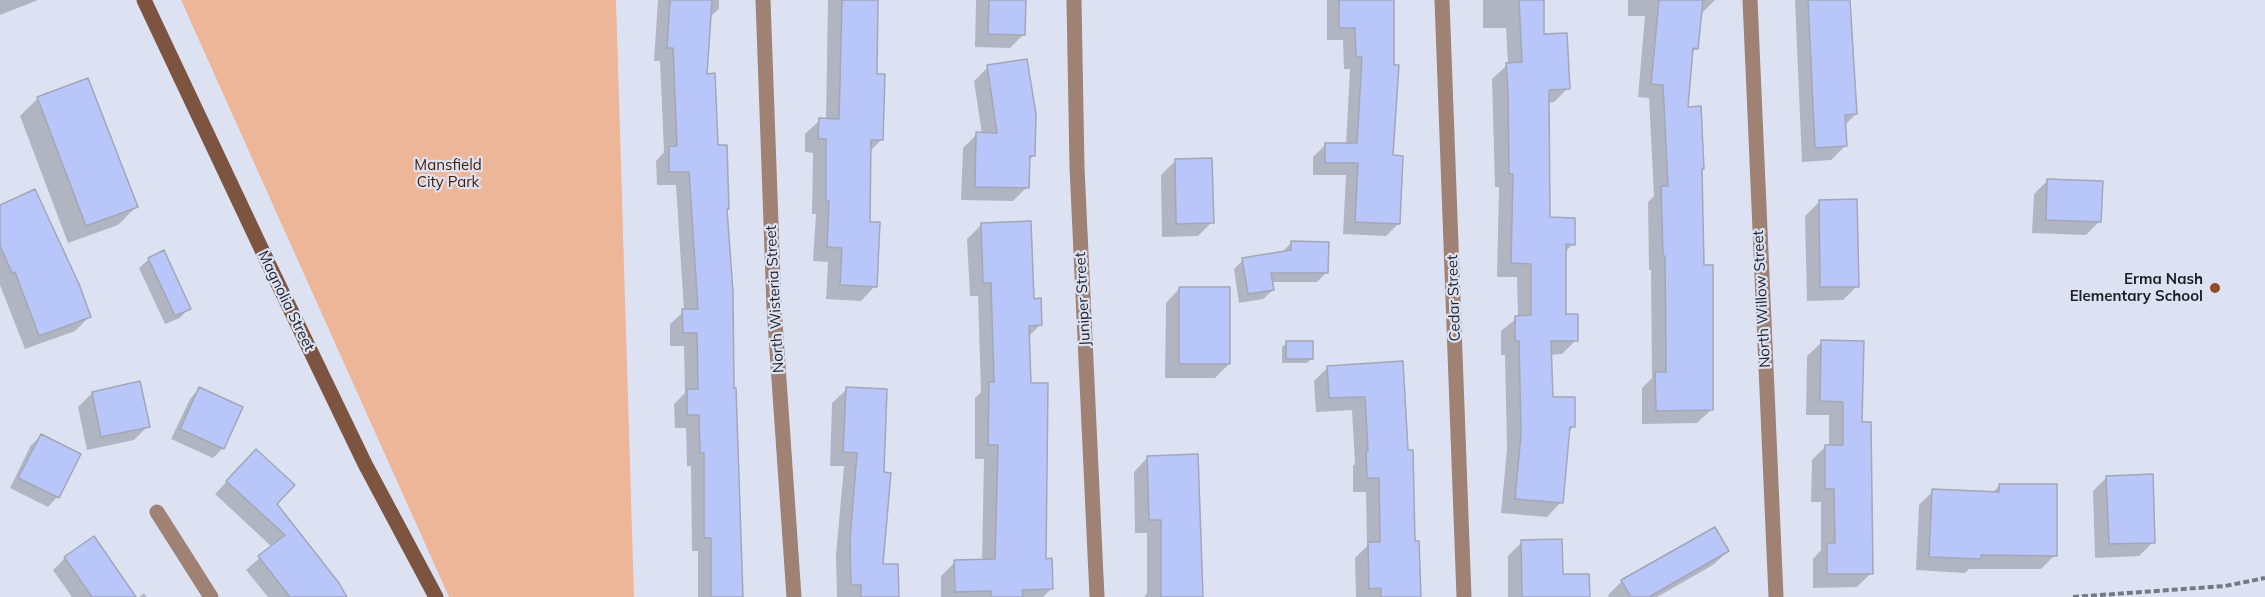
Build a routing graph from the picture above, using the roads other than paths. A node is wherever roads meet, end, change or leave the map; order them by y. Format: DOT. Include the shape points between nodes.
graph roads {
  1 [pos="144,0"];
  2 [pos="763,0"];
  3 [pos="1074,0"];
  4 [pos="1442,0"];
  5 [pos="1750,0"];
  6 [pos="157,512"];
  7 [pos="211,597"];
  8 [pos="436,597"];
  9 [pos="794,597"];
  10 [pos="1097,597"];
  11 [pos="1464,597"];
  12 [pos="1776,597"];
  1 -- 8 [label="street, Magnolia Street" via="365,464"];
  2 -- 9 [label="street, North Wisteria Street" via="774,307"];
  3 -- 10 [label="street, Juniper Street"];
  4 -- 11 [label="street, Cedar Street"];
  5 -- 12 [label="street, North Willow Street"];
  6 -- 7 [label="street"];
}
